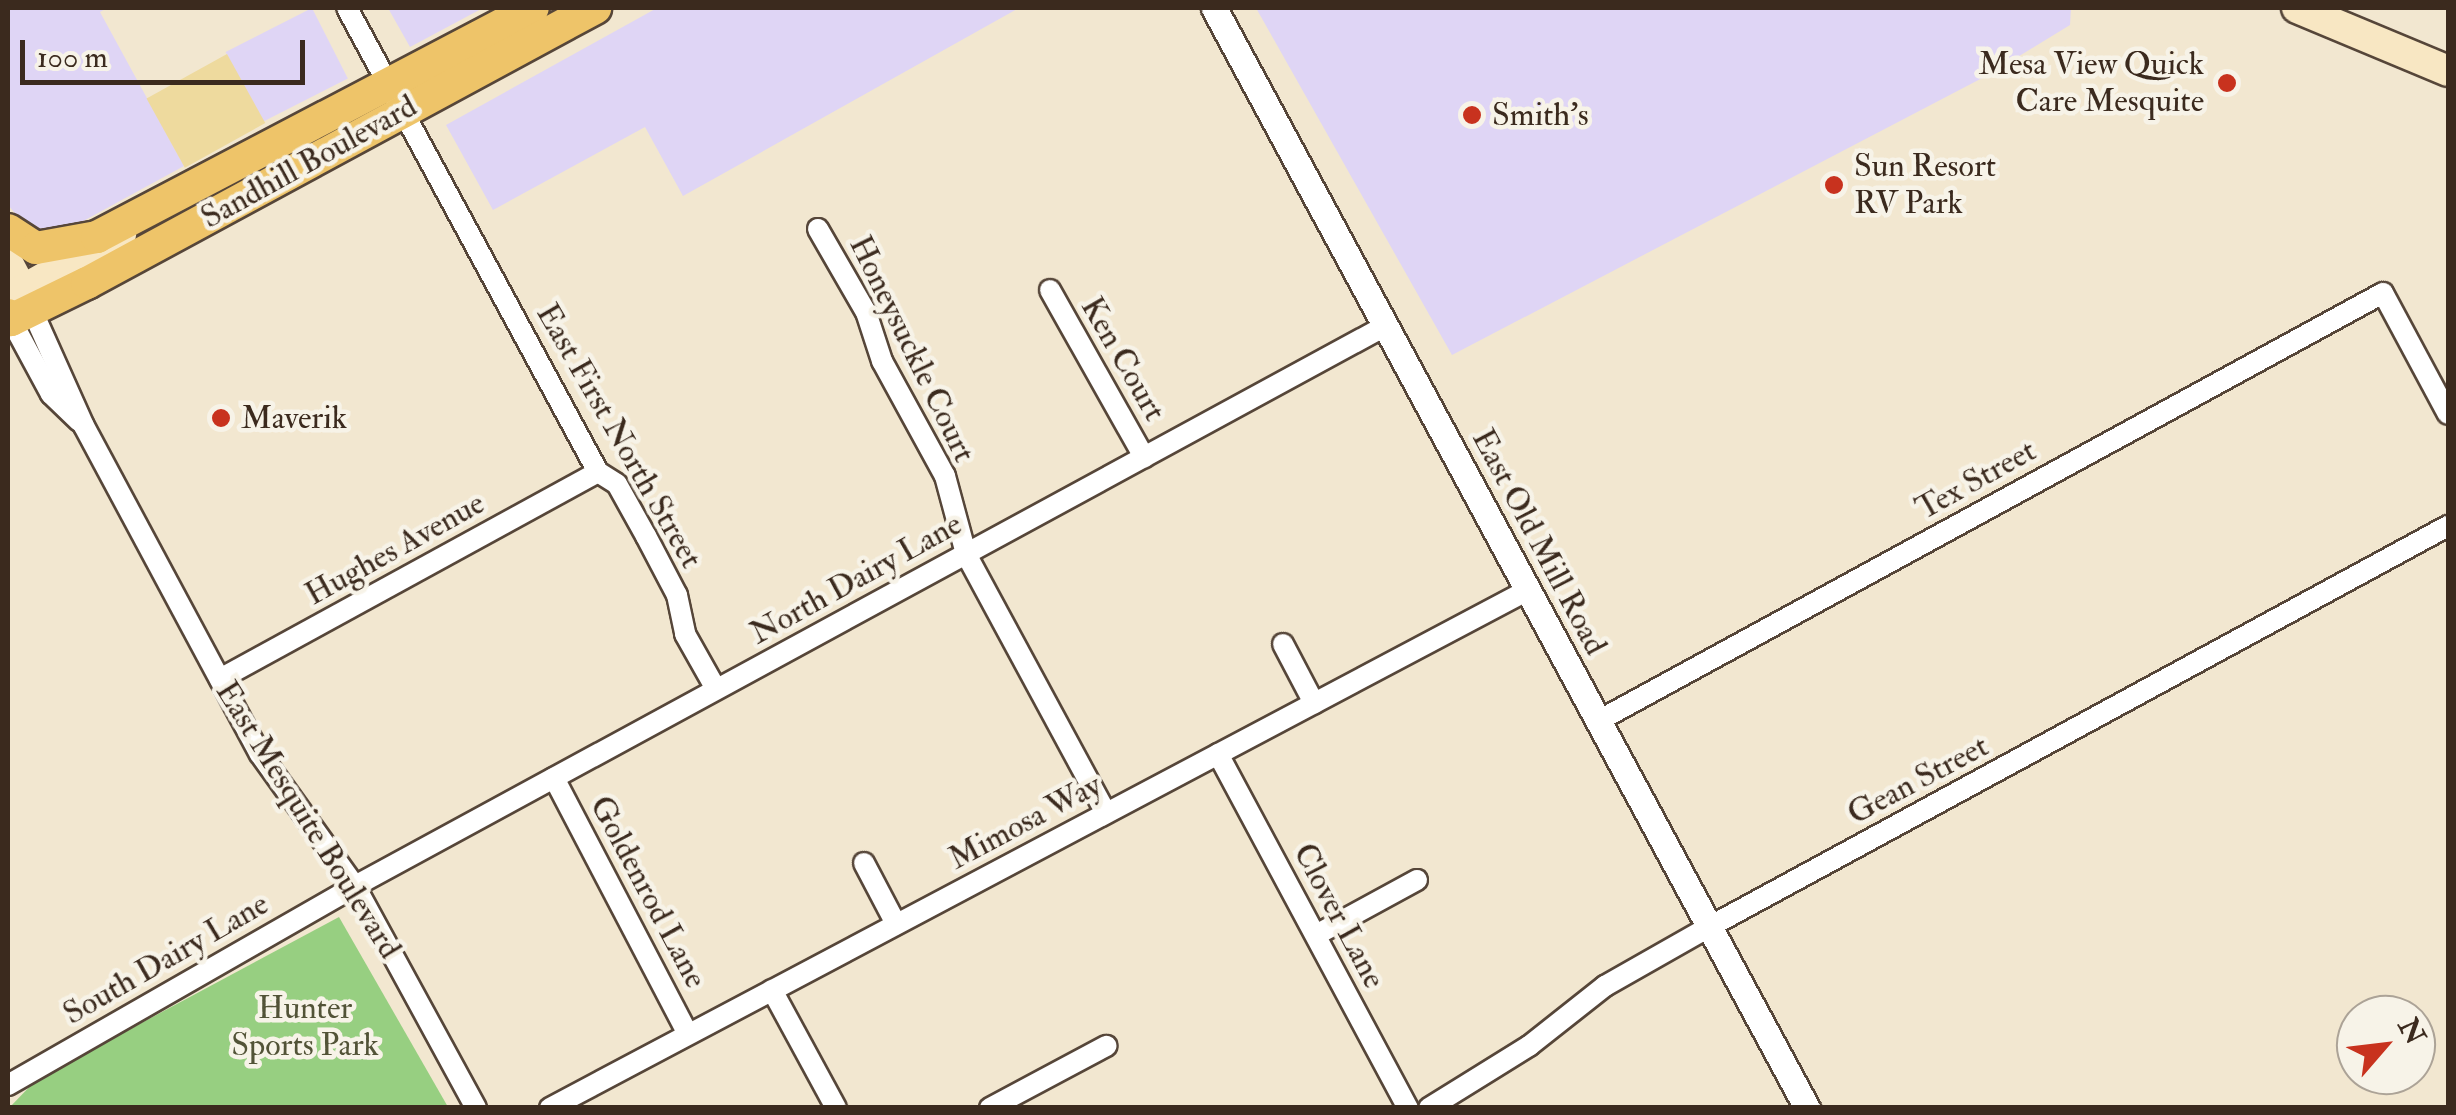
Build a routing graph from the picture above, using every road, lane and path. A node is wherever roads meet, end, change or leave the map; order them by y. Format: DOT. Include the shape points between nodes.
graph roads {
  1 [pos="347,8"];
  2 [pos="533,8"];
  3 [pos="595,8"];
  4 [pos="1214,8"];
  5 [pos="2297,8"];
  6 [pos="2448,71"];
  7 [pos="397,98"];
  8 [pos="161,208"];
  9 [pos="818,229"];
  10 [pos="8,230"];
  11 [pos="8,263"];
  12 [pos="1050,290"];
  13 [pos="15,308"];
  14 [pos="1386,326"];
  15 [pos="2448,414"];
  16 [pos="1144,457"];
  17 [pos="598,472"];
  18 [pos="2448,526"];
  19 [pos="966,554"];
  20 [pos="1528,590"];
  21 [pos="1283,644"];
  22 [pos="220,679"];
  23 [pos="716,690"];
  24 [pos="1314,703"];
  25 [pos="1598,721"];
  26 [pos="1218,754"];
  27 [pos="554,778"];
  28 [pos="1106,813"];
  29 [pos="864,863"];
  30 [pos="1417,880"];
  31 [pos="355,886"];
  32 [pos="896,924"];
  33 [pos="1709,927"];
  34 [pos="1316,935"];
  35 [pos="772,990"];
  36 [pos="688,1034"];
  37 [pos="1106,1046"];
  38 [pos="8,1084"];
  39 [pos="476,1108"];
  40 [pos="550,1108"];
  41 [pos="836,1108"];
  42 [pos="990,1108"];
  43 [pos="1408,1108"];
  44 [pos="1429,1108"];
  45 [pos="1807,1108"];
  1 -- 7 [label="street, East First North Street"];
  2 -- 7 [label="main road, Sandhill Boulevard"];
  3 -- 7 [label="main road, Sandhill Boulevard"];
  4 -- 14 [label="street, East Old Mill Road"];
  5 -- 6 [label="main road"];
  7 -- 8 [label="main road, Sandhill Boulevard"];
  7 -- 13 [label="main road, Sandhill Boulevard"];
  7 -- 17 [label="street, East First North Street"];
  8 -- 10 [label="main road" via="58,249 36,248"];
  8 -- 13 [label="main road, Sandhill Boulevard"];
  9 -- 19 [label="street, Honeysuckle Court" via="866,312 882,361 944,476"];
  11 -- 13 [label="main road, East Mesquite Boulevard"];
  12 -- 16 [label="street, Ken Court"];
  13 -- 22 [label="street, East Mesquite Boulevard" via="51,394 84,426"];
  14 -- 16 [label="street, North Dairy Lane"];
  14 -- 20 [label="street, East Old Mill Road"];
  15 -- 25 [label="street, Tex Street" via="2382,292"];
  16 -- 19 [label="street, North Dairy Lane"];
  17 -- 22 [label="street, Hughes Avenue"];
  17 -- 23 [label="street, East First North Street" via="617,484 646,536 677,595 685,634"];
  18 -- 33 [label="street, Gean Street"];
  19 -- 23 [label="street, North Dairy Lane"];
  19 -- 28 [label="street, Honeysuckle Court"];
  20 -- 24 [label="street, Mimosa Way"];
  20 -- 25 [label="street, East Old Mill Road"];
  21 -- 24 [label="street"];
  22 -- 31 [label="street, East Mesquite Boulevard" via="295,809"];
  23 -- 27 [label="street, North Dairy Lane"];
  24 -- 26 [label="street, Mimosa Way"];
  25 -- 33 [label="street, East Old Mill Road"];
  26 -- 28 [label="street, Mimosa Way"];
  26 -- 34 [label="street, Clover Lane"];
  27 -- 31 [label="street, North Dairy Lane"];
  27 -- 36 [label="street, Goldenrod Lane"];
  28 -- 32 [label="street, Mimosa Way"];
  29 -- 32 [label="street"];
  30 -- 34 [label="street"];
  31 -- 38 [label="street, South Dairy Lane"];
  31 -- 39 [label="street, East Mesquite Boulevard"];
  32 -- 35 [label="street, Mimosa Way"];
  33 -- 44 [label="street, Gean Street" via="1605,986 1529,1046"];
  33 -- 45 [label="street, East Old Mill Road"];
  34 -- 43 [label="street, Clover Lane"];
  35 -- 36 [label="street, Mimosa Way"];
  35 -- 41 [label="street"];
  36 -- 40 [label="street, Mimosa Way"];
  37 -- 42 [label="street"];
}
